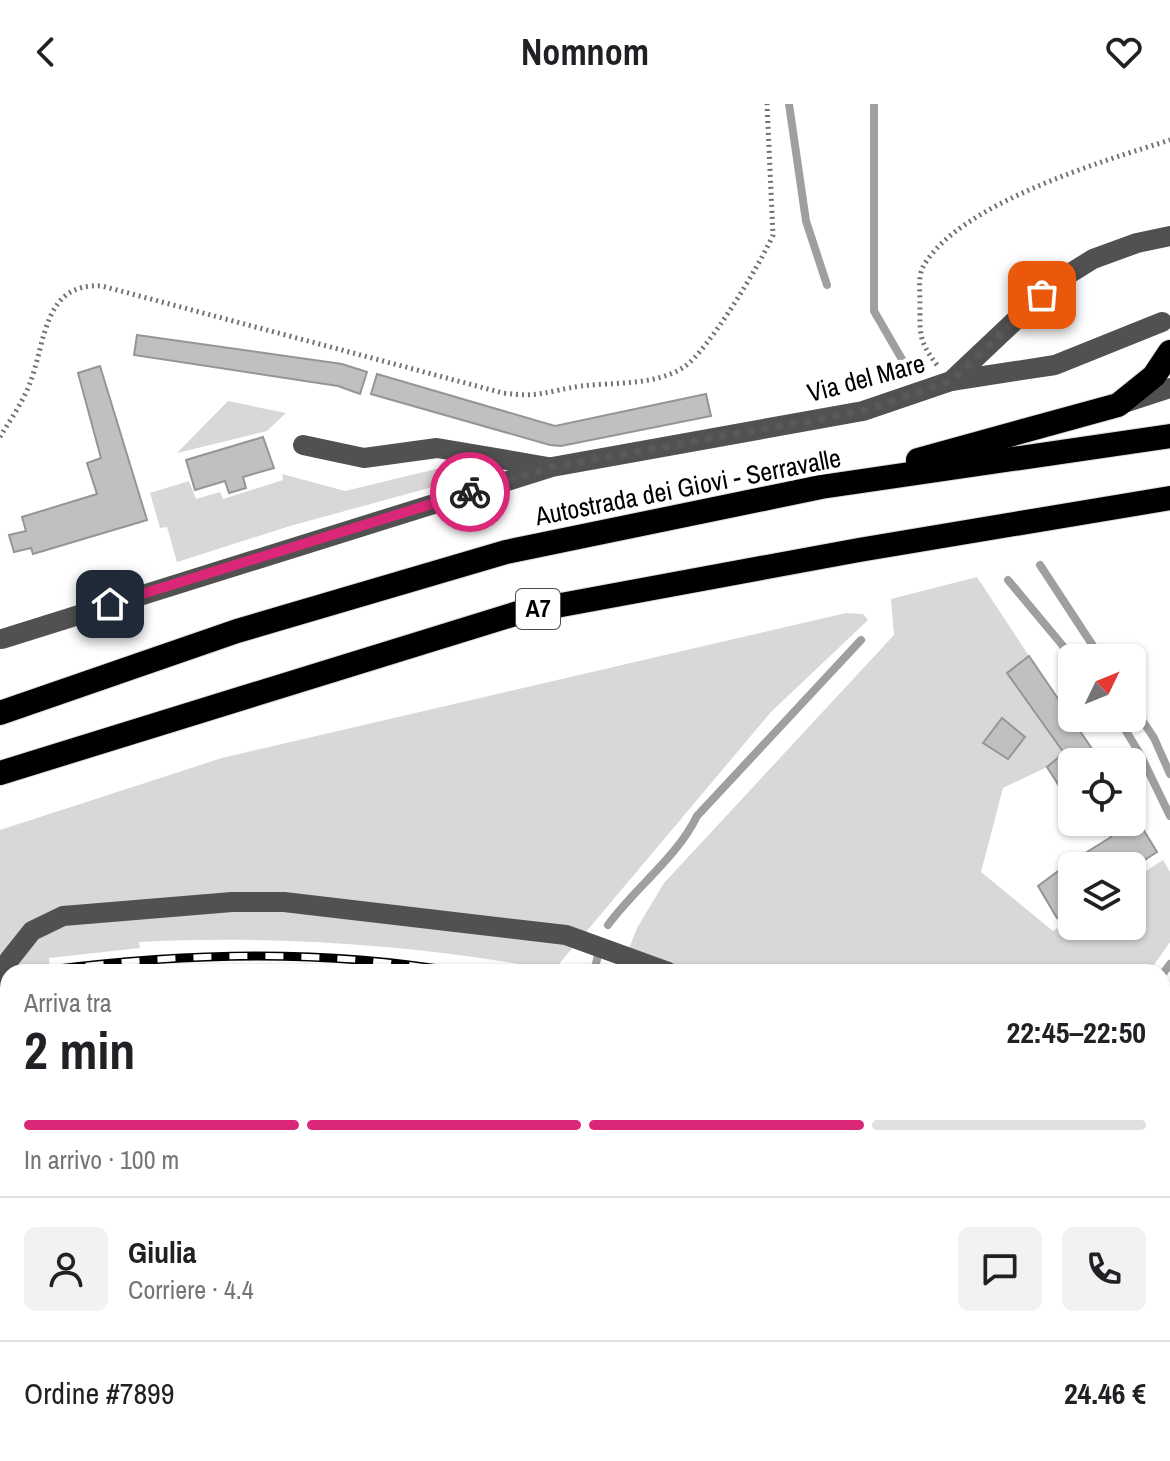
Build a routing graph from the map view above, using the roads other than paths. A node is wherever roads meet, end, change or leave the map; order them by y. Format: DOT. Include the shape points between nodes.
graph roads {
  1 [pos="1170,236"];
  2 [pos="1162,322"];
  3 [pos="1170,352"];
  4 [pos="951,381"];
  5 [pos="1170,388"];
  6 [pos="1118,405"];
  7 [pos="1170,436"];
  8 [pos="303,445"];
  9 [pos="552,467"];
  10 [pos="821,487"];
  11 [pos="1170,498"];
  12 [pos="2,639"];
  13 [pos="0,713"];
  14 [pos="0,773"];
  15 [pos="8,964"];
  16 [pos="646,964"];
  1 -- 4 [label="street, Via del Mare" via="1093,259 1056,282"];
  2 -- 4 [label="street" via="1055,365"];
  3 -- 6 [label="highway" via="1154,376"];
  4 -- 9 [label="street, Via del Mare" via="863,411"];
  5 -- 6 [label="street"];
  6 -- 10 [label="highway"];
  7 -- 10 [label="highway, Autostrada dei Giovi - Serravalle / A7"];
  8 -- 9 [label="street" via="364,458 437,448"];
  9 -- 12 [label="street"];
  10 -- 13 [label="highway, Autostrada dei Giovi - Serravalle / A7" via="506,552 237,631"];
  11 -- 14 [label="highway, A7" via="518,613"];
  15 -- 16 [label="street" via="32,931 63,916 232,902 284,902 566,935"];
}
